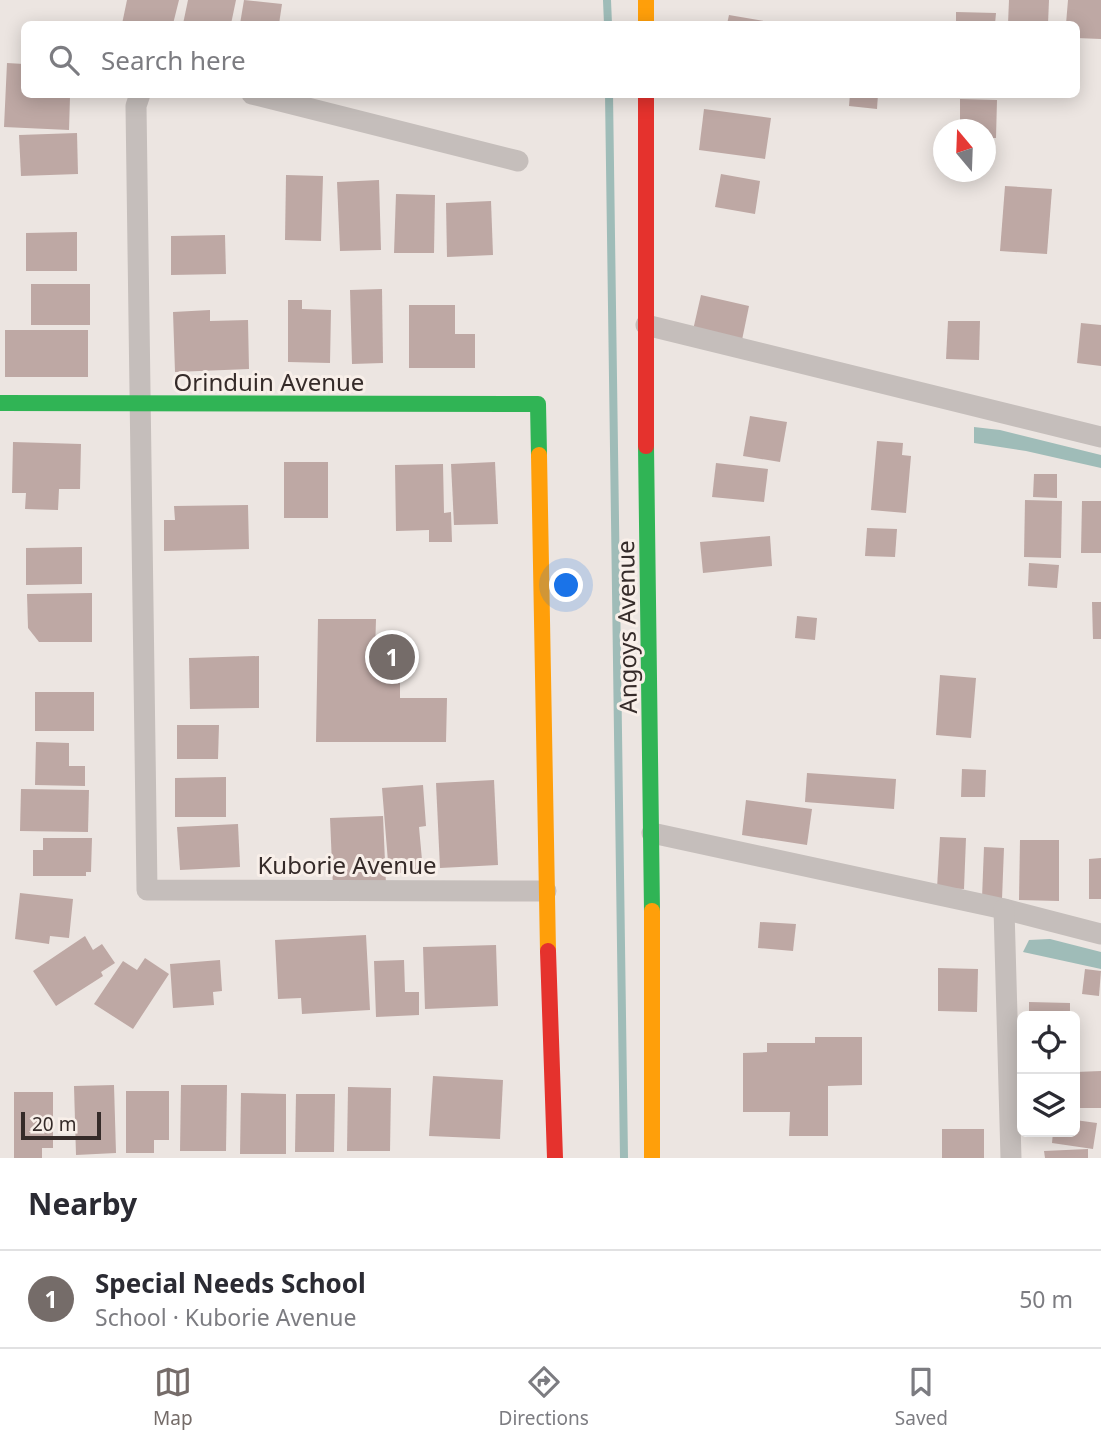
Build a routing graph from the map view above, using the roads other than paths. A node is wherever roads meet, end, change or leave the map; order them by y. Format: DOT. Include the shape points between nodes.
graph roads {
  1 [pos="646,0"];
  2 [pos="646,21"];
  3 [pos="139,98"];
  4 [pos="268,98"];
  5 [pos="646,98"];
  6 [pos="518,161"];
  7 [pos="646,325"];
  8 [pos="0,403"];
  9 [pos="140,404"];
  10 [pos="1101,437"];
  11 [pos="652,833"];
  12 [pos="547,891"];
  13 [pos="1004,909"];
  14 [pos="1101,934"];
  15 [pos="555,1158"];
  16 [pos="652,1158"];
  17 [pos="1012,1158"];
  1 -- 2 [label="street"];
  3 -- 9 [label="street"];
  4 -- 6 [label="street"];
  5 -- 7 [label="street, Angoys Avenue"];
  7 -- 10 [label="street"];
  7 -- 11 [label="street, Angoys Avenue"];
  8 -- 9 [label="street, Orinduin Avenue"];
  9 -- 12 [label="street, Orinduin Avenue" via="538,404"];
  9 -- 12 [label="street, Kuborie Avenue" via="147,890"];
  11 -- 13 [label="street"];
  11 -- 16 [label="street, Angoys Avenue"];
  12 -- 15 [label="street"];
  13 -- 14 [label="street"];
  13 -- 17 [label="street"];
}
